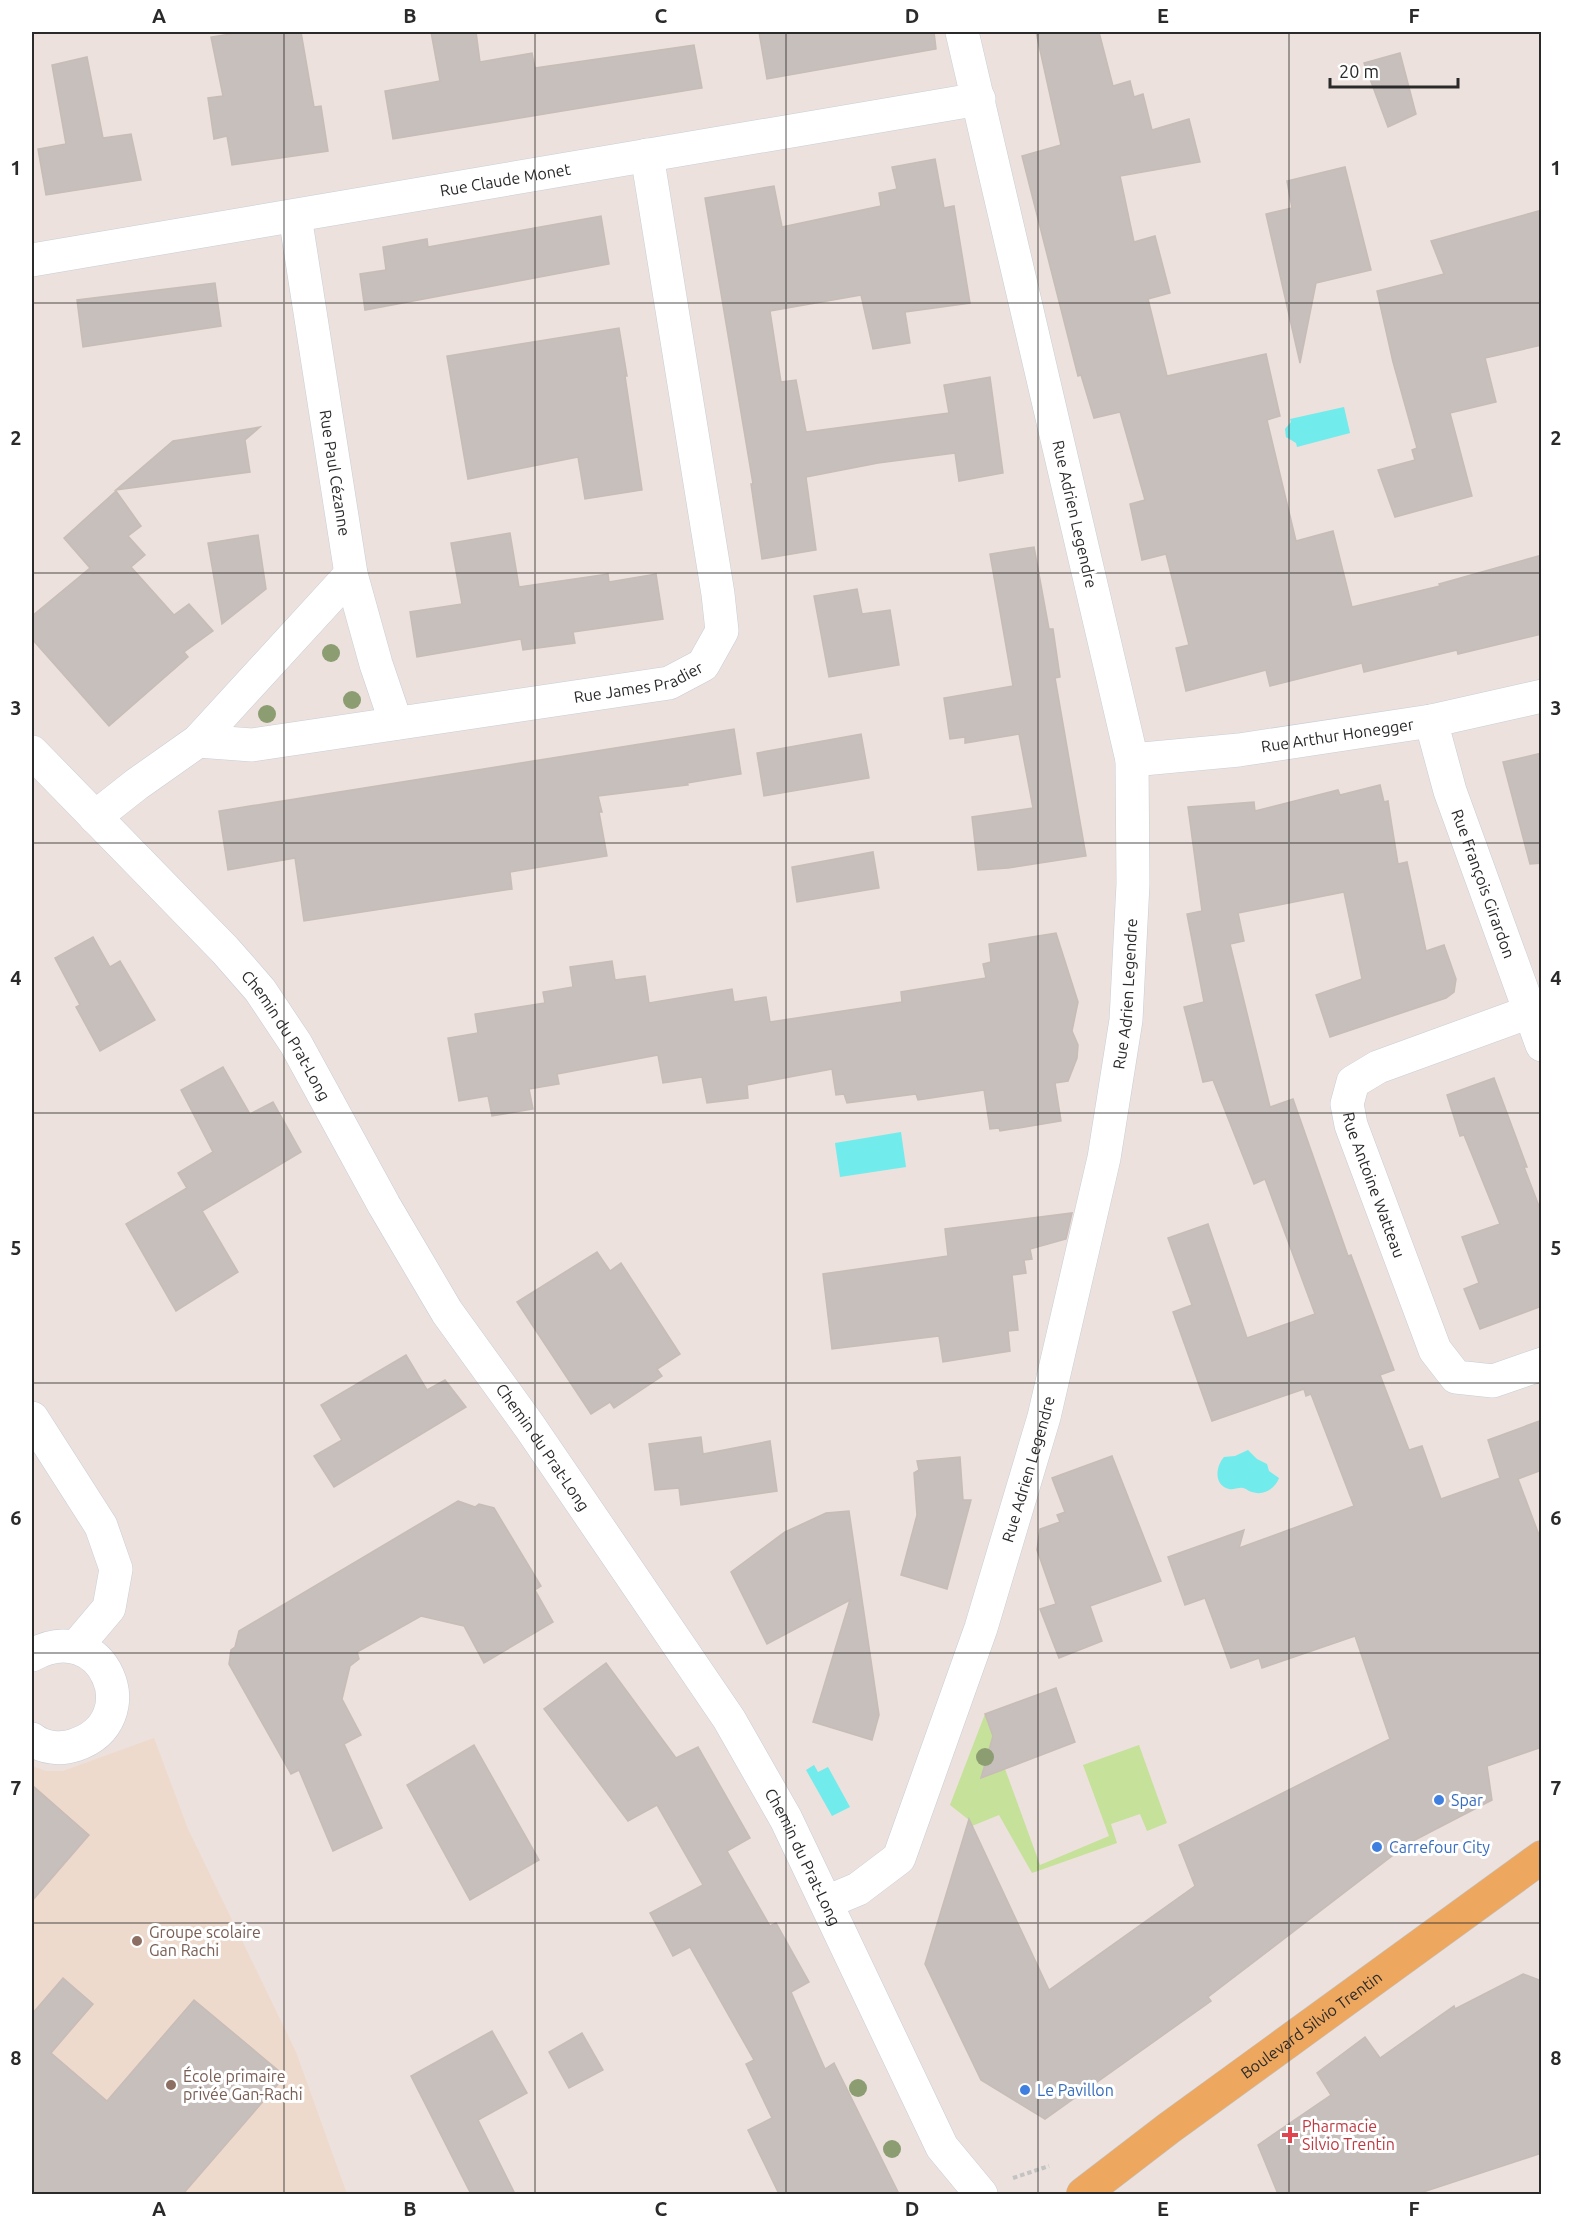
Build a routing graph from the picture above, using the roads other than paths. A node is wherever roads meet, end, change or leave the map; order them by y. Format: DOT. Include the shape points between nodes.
graph roads {
  1 [pos="962,32"];
  2 [pos="979,99"];
  3 [pos="647,155"];
  4 [pos="295,216"];
  5 [pos="32,260"];
  6 [pos="351,574"];
  7 [pos="1542,696"];
  8 [pos="1431,722"];
  9 [pos="396,723"];
  10 [pos="198,741"];
  11 [pos="32,752"];
  12 [pos="1132,759"];
  13 [pos="95,817"];
  14 [pos="1530,1012"];
  15 [pos="1542,1045"];
  16 [pos="1542,1364"];
  17 [pos="32,1418"];
  18 [pos="76,1647"];
  19 [pos="32,1654"];
  20 [pos="32,1739"];
  21 [pos="1542,1857"];
  22 [pos="827,1902"];
  23 [pos="981,2194"];
  24 [pos="1083,2194"];
  1 -- 2 [label="street, Rue Adrien Legendre"];
  2 -- 3 [label="street, Rue Claude Monet"];
  2 -- 12 [label="street, Rue Adrien Legendre"];
  3 -- 4 [label="street, Rue Claude Monet"];
  3 -- 9 [label="street, Rue James Pradier" via="722,631 703,665 669,683"];
  4 -- 5 [label="street, Rue Claude Monet"];
  4 -- 6 [label="street, Rue Paul Cézanne"];
  6 -- 9 [label="street, Rue Paul Cézanne"];
  6 -- 10 [label="street"];
  7 -- 8 [label="street, Rue Arthur Honegger"];
  8 -- 12 [label="street, Rue Arthur Honegger" via="1239,750"];
  8 -- 14 [label="street, Rue François Girardon" via="1450,790"];
  9 -- 10 [label="street, Rue James Pradier" via="252,746"];
  10 -- 13 [label="street"];
  11 -- 13 [label="street, Chemin du Prat-Long"];
  12 -- 22 [label="street, Rue Adrien Legendre" via="1133,884 1126,1020 1104,1158 1044,1417 981,1628 899,1858 858,1889"];
  13 -- 22 [label="street, Chemin du Prat-Long" via="260,990 296,1044 447,1312 729,1719 786,1819"];
  14 -- 15 [label="street, Rue François Girardon"];
  14 -- 16 [label="street, Rue Antoine Watteau" via="1378,1066 1353,1082 1347,1104 1435,1350 1456,1377 1493,1381"];
  17 -- 18 [label="street" via="101,1526 116,1569 110,1608"];
  18 -- 19 [label="street" via="45,1647"];
  18 -- 20 [label="street" via="92,1654 104,1666 113,1700 109,1716 100,1731 69,1748 51,1748"];
  21 -- 24 [label="main road, Boulevard Silvio Trentin"];
  22 -- 23 [label="street, Chemin du Prat-Long" via="942,2147"];
}
